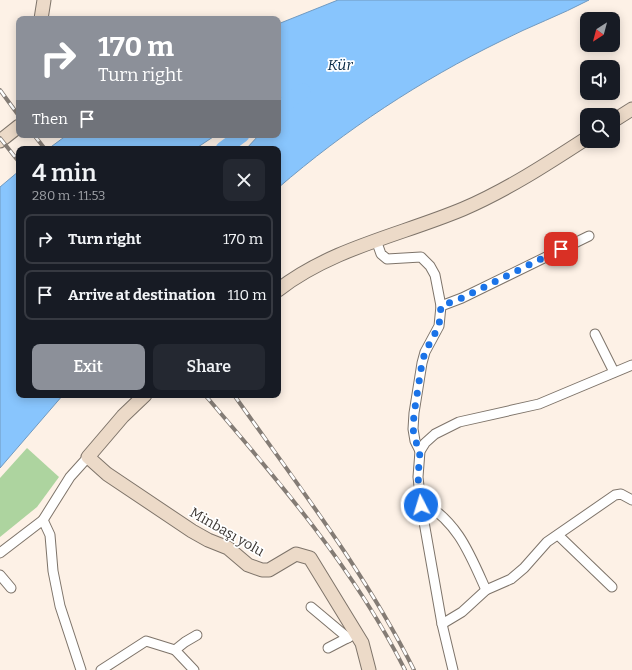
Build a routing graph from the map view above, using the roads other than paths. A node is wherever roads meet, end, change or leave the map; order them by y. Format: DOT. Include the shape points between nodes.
graph roads {
  1 [pos="44,0"];
  2 [pos="41,16"];
  3 [pos="632,109"];
  4 [pos="620,117"];
  5 [pos="16,128"];
  6 [pos="0,141"];
  7 [pos="580,142"];
  8 [pos="589,236"];
  9 [pos="376,240"];
  10 [pos="281,288"];
  11 [pos="441,306"];
  12 [pos="595,334"];
  13 [pos="631,367"];
  14 [pos="614,372"];
  15 [pos="142,398"];
  16 [pos="420,451"];
  17 [pos="88,457"];
  18 [pos="420,500"];
  19 [pos="632,500"];
  20 [pos="43,520"];
  21 [pos="558,535"];
  22 [pos="0,553"];
  23 [pos="0,575"];
  24 [pos="612,587"];
  25 [pos="11,588"];
  26 [pos="486,590"];
  27 [pos="311,607"];
  28 [pos="442,624"];
  29 [pos="197,635"];
  30 [pos="352,635"];
  31 [pos="328,648"];
  32 [pos="175,650"];
  33 [pos="81,670"];
  34 [pos="101,670"];
  35 [pos="194,670"];
  36 [pos="369,670"];
  37 [pos="453,670"];
  1 -- 2 [label="street"];
  3 -- 4 [label="street"];
  5 -- 6 [label="street"];
  7 -- 9 [label="street" via="489,197"];
  8 -- 11 [label="street"];
  9 -- 10 [label="street" via="314,266"];
  9 -- 11 [label="street" via="381,254 388,259 421,257 430,266 435,276"];
  11 -- 16 [label="street" via="439,326 422,363 414,414 413,429"];
  12 -- 14 [label="street"];
  13 -- 14 [label="street"];
  14 -- 16 [label="street" via="539,404 459,422 435,434"];
  15 -- 17 [label="street"];
  16 -- 18 [label="street"];
  17 -- 20 [label="street" via="70,476"];
  17 -- 30 [label="street, Minbaşı yolu" via="107,474 196,534 228,548 248,565 269,570 296,554 310,558"];
  18 -- 26 [label="street" via="435,508 452,525 465,544"];
  18 -- 28 [label="street"];
  19 -- 21 [label="street" via="621,494 615,495"];
  20 -- 22 [label="street"];
  20 -- 33 [label="street" via="50,535 53,571 60,606"];
  21 -- 24 [label="street"];
  21 -- 26 [label="street" via="547,542 511,579"];
  23 -- 25 [label="street"];
  26 -- 28 [label="street" via="462,612"];
  27 -- 30 [label="street"];
  28 -- 37 [label="street"];
  29 -- 32 [label="street"];
  30 -- 31 [label="street"];
  30 -- 36 [label="street, Minbaşı yolu" via="364,650"];
  32 -- 34 [label="street" via="143,642"];
  32 -- 35 [label="street"];
}
